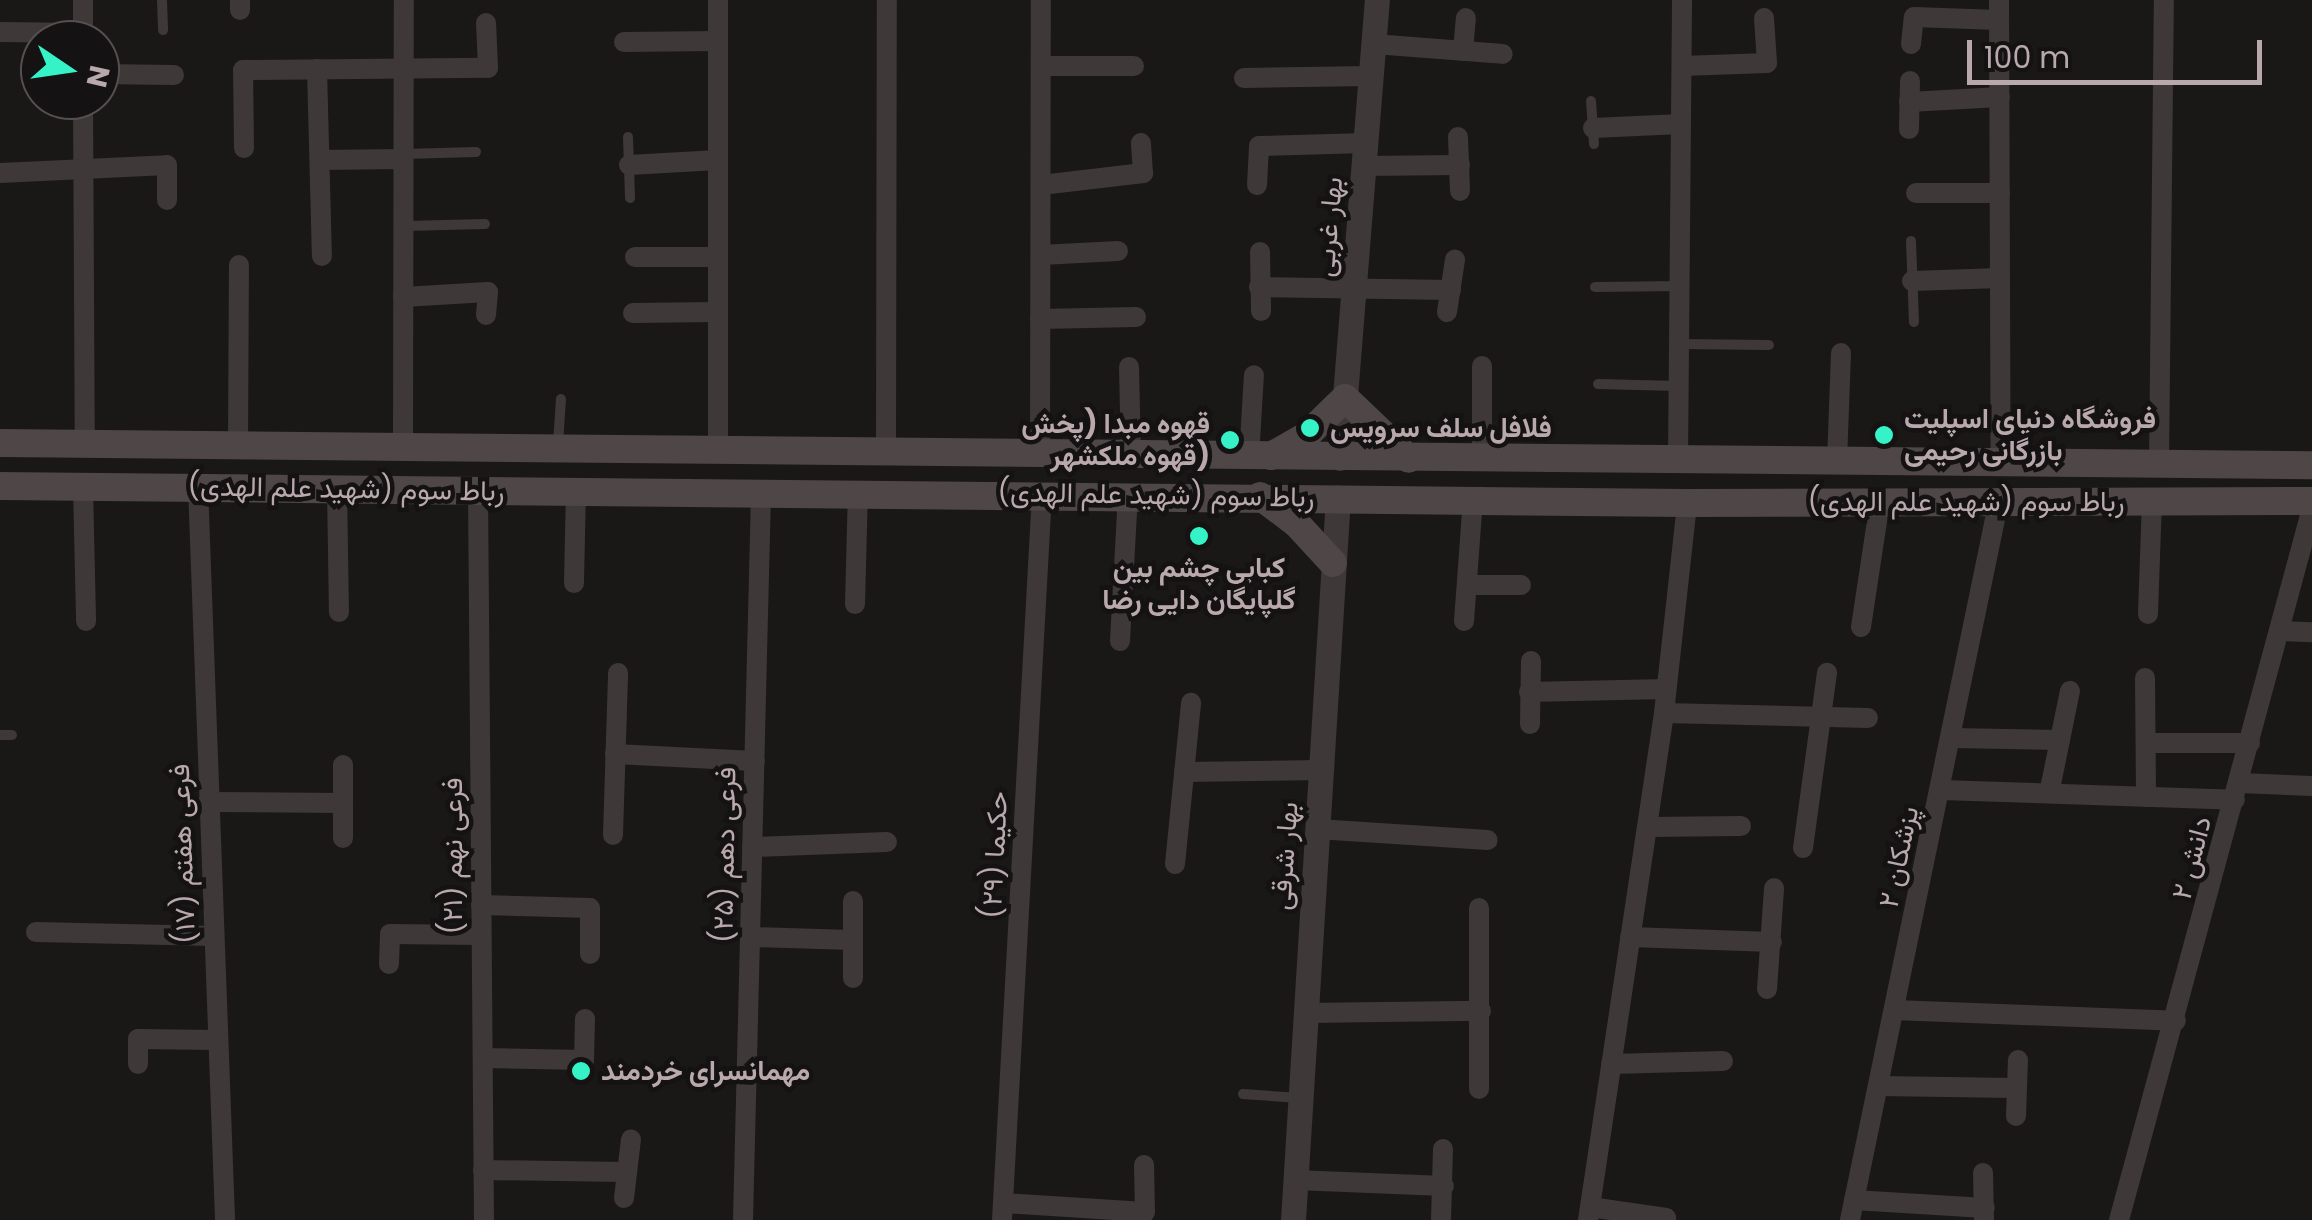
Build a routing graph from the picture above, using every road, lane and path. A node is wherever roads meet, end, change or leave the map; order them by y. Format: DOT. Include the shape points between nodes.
graph roads {
  1 [pos="162,0"];
  2 [pos="404,0"];
  3 [pos="718,0"];
  4 [pos="888,0"];
  5 [pos="1041,0"];
  6 [pos="1377,0"];
  7 [pos="1682,0"];
  8 [pos="2164,0"];
  9 [pos="2000,10"];
  10 [pos="1466,18"];
  11 [pos="1764,18"];
  12 [pos="486,23"];
  13 [pos="163,30"];
  14 [pos="718,41"];
  15 [pos="624,42"];
  16 [pos="1374,44"];
  17 [pos="1910,44"];
  18 [pos="1463,51"];
  19 [pos="1504,54"];
  20 [pos="1041,66"];
  21 [pos="1134,66"];
  22 [pos="1682,66"];
  23 [pos="317,69"];
  24 [pos="403,69"];
  25 [pos="120,74"];
  26 [pos="174,74"];
  27 [pos="1371,76"];
  28 [pos="1244,78"];
  29 [pos="2000,97"];
  30 [pos="1592,100"];
  31 [pos="84,120"];
  32 [pos="1682,124"];
  33 [pos="1909,129"];
  34 [pos="628,136"];
  35 [pos="1593,136"];
  36 [pos="1458,137"];
  37 [pos="1141,143"];
  38 [pos="244,148"];
  39 [pos="476,152"];
  40 [pos="1365,155"];
  41 [pos="403,156"];
  42 [pos="320,160"];
  43 [pos="718,160"];
  44 [pos="629,164"];
  45 [pos="1460,164"];
  46 [pos="84,171"];
  47 [pos="0,173"];
  48 [pos="1041,184"];
  49 [pos="1257,184"];
  50 [pos="1460,191"];
  51 [pos="1916,193"];
  52 [pos="2000,193"];
  53 [pos="630,198"];
  54 [pos="167,200"];
  55 [pos="486,224"];
  56 [pos="404,226"];
  57 [pos="1911,241"];
  58 [pos="1118,251"];
  59 [pos="1260,252"];
  60 [pos="1040,254"];
  61 [pos="322,256"];
  62 [pos="636,257"];
  63 [pos="718,258"];
  64 [pos="1455,260"];
  65 [pos="239,265"];
  66 [pos="2000,278"];
  67 [pos="1912,281"];
  68 [pos="1595,286"];
  69 [pos="1681,286"];
  70 [pos="1259,287"];
  71 [pos="1354,287"];
  72 [pos="1451,290"];
  73 [pos="403,297"];
  74 [pos="1261,311"];
  75 [pos="718,312"];
  76 [pos="1447,312"];
  77 [pos="633,314"];
  78 [pos="486,315"];
  79 [pos="1136,317"];
  80 [pos="1040,319"];
  81 [pos="1914,322"];
  82 [pos="1680,344"];
  83 [pos="1769,345"];
  84 [pos="1841,353"];
  85 [pos="1482,366"];
  86 [pos="1129,367"];
  87 [pos="1254,375"];
  88 [pos="1598,384"];
  89 [pos="1679,386"];
  90 [pos="1345,398"];
  91 [pos="561,399"];
  92 [pos="0,443"];
  93 [pos="85,444"];
  94 [pos="238,446"];
  95 [pos="403,448"];
  96 [pos="545,450"];
  97 [pos="628,452"];
  98 [pos="718,452"];
  99 [pos="886,454"];
  100 [pos="1040,455"];
  101 [pos="1131,456"];
  102 [pos="1259,458"];
  103 [pos="1340,458"];
  104 [pos="1408,459"];
  105 [pos="1482,460"];
  106 [pos="1678,461"];
  107 [pos="1827,462"];
  108 [pos="1960,463"];
  109 [pos="2001,463"];
  110 [pos="2159,464"];
  111 [pos="2312,466"];
  112 [pos="0,486"];
  113 [pos="83,486"];
  114 [pos="198,486"];
  115 [pos="337,488"];
  116 [pos="478,491"];
  117 [pos="529,491"];
  118 [pos="576,492"];
  119 [pos="624,492"];
  120 [pos="761,492"];
  121 [pos="858,493"];
  122 [pos="1042,494"];
  123 [pos="1128,494"];
  124 [pos="1260,496"];
  125 [pos="1338,496"];
  126 [pos="1473,498"];
  127 [pos="1762,501"];
  128 [pos="1880,502"];
  129 [pos="2152,502"];
  130 [pos="1686,503"];
  131 [pos="1998,504"];
  132 [pos="2312,504"];
  133 [pos="1334,562"];
  134 [pos="574,583"];
  135 [pos="1522,584"];
  136 [pos="1468,585"];
  137 [pos="855,604"];
  138 [pos="338,612"];
  139 [pos="2148,614"];
  140 [pos="1464,620"];
  141 [pos="86,621"];
  142 [pos="1861,627"];
  143 [pos="2279,632"];
  144 [pos="2312,632"];
  145 [pos="1120,641"];
  146 [pos="1531,661"];
  147 [pos="618,673"];
  148 [pos="1827,673"];
  149 [pos="2144,678"];
  150 [pos="1666,689"];
  151 [pos="2070,691"];
  152 [pos="1529,692"];
  153 [pos="1191,704"];
  154 [pos="1664,713"];
  155 [pos="1820,717"];
  156 [pos="1868,718"];
  157 [pos="1530,724"];
  158 [pos="1952,738"];
  159 [pos="2060,740"];
  160 [pos="2147,743"];
  161 [pos="2250,743"];
  162 [pos="616,754"];
  163 [pos="754,760"];
  164 [pos="342,766"];
  165 [pos="1321,770"];
  166 [pos="1184,772"];
  167 [pos="2052,784"];
  168 [pos="2312,786"];
  169 [pos="1941,790"];
  170 [pos="2238,791"];
  171 [pos="2146,796"];
  172 [pos="208,802"];
  173 [pos="343,803"];
  174 [pos="1741,826"];
  175 [pos="1647,827"];
  176 [pos="1317,829"];
  177 [pos="613,835"];
  178 [pos="342,838"];
  179 [pos="1488,840"];
  180 [pos="887,842"];
  181 [pos="752,847"];
  182 [pos="1803,848"];
  183 [pos="1175,864"];
  184 [pos="1774,888"];
  185 [pos="853,901"];
  186 [pos="481,905"];
  187 [pos="1479,908"];
  188 [pos="36,932"];
  189 [pos="482,934"];
  190 [pos="213,936"];
  191 [pos="750,937"];
  192 [pos="1630,937"];
  193 [pos="853,940"];
  194 [pos="1772,942"];
  195 [pos="590,954"];
  196 [pos="390,964"];
  197 [pos="854,978"];
  198 [pos="1767,989"];
  199 [pos="1894,1010"];
  200 [pos="1481,1011"];
  201 [pos="1306,1012"];
  202 [pos="584,1019"];
  203 [pos="2176,1021"];
  204 [pos="216,1040"];
  205 [pos="483,1058"];
  206 [pos="2018,1060"];
  207 [pos="1723,1061"];
  208 [pos="138,1064"];
  209 [pos="1611,1064"];
  210 [pos="1878,1086"];
  211 [pos="2014,1088"];
  212 [pos="1478,1089"];
  213 [pos="1243,1094"];
  214 [pos="1300,1098"];
  215 [pos="2016,1116"];
  216 [pos="631,1138"];
  217 [pos="1444,1149"];
  218 [pos="1144,1165"];
  219 [pos="484,1170"];
  220 [pos="627,1172"];
  221 [pos="1983,1173"];
  222 [pos="1296,1180"];
  223 [pos="1444,1186"];
  224 [pos="624,1198"];
  225 [pos="1852,1210"];
  226 [pos="1002,1212"];
  227 [pos="1589,1213"];
  228 [pos="1984,1214"];
  229 [pos="1666,1218"];
  230 [pos="225,1220"];
  231 [pos="484,1220"];
  232 [pos="744,1220"];
  233 [pos="1293,1220"];
  234 [pos="1441,1220"];
  235 [pos="2119,1220"];
  1 -- 13 [label="lane"];
  2 -- 24 [label="street"];
  3 -- 14 [label="street"];
  4 -- 99 [label="street"];
  5 -- 20 [label="street"];
  6 -- 16 [label="street, بهار غربی"];
  7 -- 22 [label="street"];
  8 -- 110 [label="street"];
  9 -- 17 [label="street" via="1914,17"];
  9 -- 29 [label="street"];
  10 -- 18 [label="street"];
  11 -- 22 [label="street" via="1768,64"];
  12 -- 24 [label="street" via="488,68"];
  14 -- 15 [label="street"];
  14 -- 43 [label="street"];
  16 -- 18 [label="street"];
  16 -- 27 [label="street, بهار غربی"];
  18 -- 19 [label="street"];
  20 -- 21 [label="street"];
  20 -- 48 [label="street"];
  22 -- 32 [label="street"];
  23 -- 24 [label="street"];
  23 -- 38 [label="street" via="243,70"];
  23 -- 42 [label="street"];
  24 -- 41 [label="street"];
  25 -- 26 [label="street"];
  27 -- 28 [label="street"];
  27 -- 40 [label="street, بهار غربی"];
  29 -- 33 [label="street" via="1910,92"];
  29 -- 52 [label="street"];
  30 -- 35 [label="lane"];
  31 -- 46 [label="street"];
  32 -- 35 [label="street"];
  32 -- 69 [label="street"];
  34 -- 44 [label="lane"];
  36 -- 45 [label="street"];
  37 -- 48 [label="street" via="1143,173"];
  39 -- 41 [label="lane"];
  40 -- 45 [label="street"];
  40 -- 49 [label="street" via="1258,146"];
  40 -- 71 [label="street, بهار غربی"];
  41 -- 42 [label="street"];
  41 -- 56 [label="street"];
  42 -- 61 [label="street"];
  43 -- 44 [label="street"];
  43 -- 63 [label="street"];
  44 -- 53 [label="lane"];
  45 -- 50 [label="street"];
  46 -- 47 [label="street"];
  46 -- 54 [label="street" via="167,166"];
  46 -- 93 [label="street"];
  48 -- 60 [label="street"];
  51 -- 52 [label="street"];
  52 -- 66 [label="street"];
  55 -- 56 [label="lane"];
  56 -- 73 [label="street"];
  57 -- 67 [label="lane"];
  58 -- 60 [label="street"];
  59 -- 70 [label="street"];
  60 -- 80 [label="street"];
  62 -- 63 [label="street"];
  63 -- 75 [label="street"];
  64 -- 72 [label="street"];
  65 -- 94 [label="street"];
  66 -- 67 [label="street"];
  66 -- 109 [label="street"];
  67 -- 81 [label="lane"];
  68 -- 69 [label="lane"];
  69 -- 82 [label="street"];
  70 -- 71 [label="street"];
  70 -- 74 [label="street"];
  71 -- 72 [label="street"];
  71 -- 90 [label="street, بهار غربی"];
  72 -- 76 [label="street"];
  73 -- 78 [label="street" via="488,292"];
  73 -- 95 [label="street"];
  75 -- 77 [label="street"];
  75 -- 98 [label="street"];
  79 -- 80 [label="street"];
  80 -- 100 [label="street"];
  82 -- 83 [label="lane"];
  82 -- 89 [label="street"];
  84 -- 107 [label="street"];
  85 -- 105 [label="street"];
  86 -- 101 [label="street"];
  87 -- 102 [label="street"];
  88 -- 89 [label="lane"];
  89 -- 106 [label="street"];
  90 -- 102 [label="main road" via="1306,436"];
  90 -- 103 [label="street, بهار غربی"];
  90 -- 104 [label="main road"];
  91 -- 96 [label="lane"];
  92 -- 93 [label="main road, رباط سوم (شهید علم الهدی)"];
  93 -- 94 [label="main road, رباط سوم (شهید علم الهدی)"];
  94 -- 95 [label="main road, رباط سوم (شهید علم الهدی)"];
  95 -- 96 [label="main road, رباط سوم (شهید علم الهدی)"];
  96 -- 97 [label="main road, رباط سوم (شهید علم الهدی)"];
  96 -- 117 [label="main road"];
  97 -- 98 [label="main road, رباط سوم (شهید علم الهدی)"];
  97 -- 119 [label="main road" via="614,462 613,480"];
  98 -- 99 [label="main road, رباط سوم (شهید علم الهدی)"];
  99 -- 100 [label="main road, رباط سوم (شهید علم الهدی)"];
  100 -- 101 [label="main road, رباط سوم (شهید علم الهدی)"];
  101 -- 102 [label="main road, رباط سوم (شهید علم الهدی)"];
  102 -- 103 [label="main road, رباط سوم (شهید علم الهدی)"];
  103 -- 104 [label="main road, رباط سوم (شهید علم الهدی)"];
  103 -- 125 [label="main road"];
  104 -- 105 [label="main road, رباط سوم (شهید علم الهدی)"];
  105 -- 106 [label="main road, رباط سوم (شهید علم الهدی)"];
  106 -- 107 [label="main road, رباط سوم (شهید علم الهدی)"];
  107 -- 108 [label="main road, رباط سوم (شهید علم الهدی)"];
  107 -- 127 [label="main road" via="1804,490"];
  108 -- 109 [label="main road, رباط سوم (شهید علم الهدی)"];
  108 -- 128 [label="main road" via="1952,475 1867,477 1868,490"];
  109 -- 110 [label="main road, رباط سوم (شهید علم الهدی)"];
  110 -- 111 [label="main road, رباط سوم (شهید علم الهدی)"];
  112 -- 113 [label="main road, رباط سوم (شهید علم الهدی)"];
  113 -- 114 [label="main road, رباط سوم (شهید علم الهدی)"];
  113 -- 141 [label="street"];
  114 -- 115 [label="main road, رباط سوم (شهید علم الهدی)"];
  114 -- 172 [label="street, فرعی هفتم (۱۷)"];
  115 -- 116 [label="main road, رباط سوم (شهید علم الهدی)"];
  115 -- 138 [label="street"];
  116 -- 117 [label="main road, رباط سوم (شهید علم الهدی)"];
  116 -- 186 [label="street, فرعی نهم (۲۱)"];
  117 -- 118 [label="main road, رباط سوم (شهید علم الهدی)"];
  118 -- 119 [label="main road, رباط سوم (شهید علم الهدی)"];
  118 -- 134 [label="street"];
  119 -- 120 [label="main road, رباط سوم (شهید علم الهدی)"];
  120 -- 121 [label="main road, رباط سوم (شهید علم الهدی)"];
  120 -- 163 [label="street, فرعی دهم (۲۵)"];
  121 -- 122 [label="main road, رباط سوم (شهید علم الهدی)"];
  121 -- 137 [label="street"];
  122 -- 123 [label="main road, رباط سوم (شهید علم الهدی)"];
  122 -- 226 [label="street, حکیما (۲۹)"];
  123 -- 124 [label="main road, رباط سوم (شهید علم الهدی)"];
  123 -- 145 [label="street"];
  124 -- 125 [label="main road, رباط سوم (شهید علم الهدی)"];
  124 -- 133 [label="main road"];
  125 -- 126 [label="main road, رباط سوم (شهید علم الهدی)"];
  125 -- 133 [label="street, بهار شرقی"];
  126 -- 130 [label="main road, رباط سوم (شهید علم الهدی)"];
  126 -- 136 [label="street"];
  127 -- 128 [label="main road, رباط سوم (شهید علم الهدی)"];
  127 -- 130 [label="main road, رباط سوم (شهید علم الهدی)"];
  128 -- 131 [label="main road, رباط سوم (شهید علم الهدی)"];
  128 -- 142 [label="street"];
  129 -- 131 [label="main road, رباط سوم (شهید علم الهدی)"];
  129 -- 132 [label="main road, رباط سوم (شهید علم الهدی)"];
  129 -- 139 [label="street"];
  130 -- 150 [label="street"];
  131 -- 158 [label="street, پزشکان ۲"];
  132 -- 143 [label="street, دانش ۲"];
  133 -- 165 [label="street, بهار شرقی"];
  135 -- 136 [label="street"];
  136 -- 140 [label="street"];
  143 -- 144 [label="street"];
  143 -- 161 [label="street, دانش ۲"];
  146 -- 152 [label="street"];
  147 -- 162 [label="street"];
  148 -- 155 [label="street"];
  149 -- 160 [label="street"];
  150 -- 152 [label="street"];
  150 -- 154 [label="street"];
  151 -- 159 [label="street"];
  152 -- 157 [label="street"];
  153 -- 166 [label="street"];
  154 -- 155 [label="street"];
  154 -- 175 [label="street"];
  155 -- 156 [label="street"];
  155 -- 182 [label="street"];
  158 -- 159 [label="street"];
  158 -- 169 [label="street, پزشکان ۲"];
  159 -- 167 [label="street"];
  160 -- 161 [label="street"];
  160 -- 171 [label="street"];
  161 -- 170 [label="street, دانش ۲"];
  162 -- 163 [label="street"];
  162 -- 177 [label="street"];
  163 -- 181 [label="street, فرعی دهم (۲۵)"];
  164 -- 173 [label="street"];
  165 -- 166 [label="street"];
  165 -- 176 [label="street, بهار شرقی"];
  166 -- 183 [label="street"];
  168 -- 170 [label="street"];
  169 -- 171 [label="street"];
  169 -- 199 [label="street, پزشکان ۲"];
  170 -- 171 [label="street"];
  170 -- 203 [label="street, دانش ۲"];
  172 -- 173 [label="street"];
  172 -- 190 [label="street, فرعی هفتم (۱۷)"];
  173 -- 178 [label="street"];
  174 -- 175 [label="street"];
  175 -- 192 [label="street"];
  176 -- 179 [label="street"];
  176 -- 201 [label="street, بهار شرقی"];
  180 -- 181 [label="street"];
  181 -- 191 [label="street, فرعی دهم (۲۵)"];
  184 -- 194 [label="street"];
  185 -- 193 [label="street"];
  186 -- 189 [label="street, فرعی نهم (۲۱)"];
  186 -- 195 [label="street" via="590,908"];
  187 -- 200 [label="street"];
  188 -- 190 [label="street"];
  189 -- 196 [label="street" via="390,934"];
  189 -- 205 [label="street, فرعی نهم (۲۱)"];
  190 -- 204 [label="street, فرعی هفتم (۱۷)"];
  191 -- 193 [label="street"];
  191 -- 232 [label="street, فرعی دهم (۲۵)"];
  192 -- 194 [label="street"];
  192 -- 209 [label="street"];
  193 -- 197 [label="street"];
  194 -- 198 [label="street"];
  199 -- 203 [label="street"];
  199 -- 210 [label="street, پزشکان ۲"];
  200 -- 201 [label="street"];
  200 -- 212 [label="street"];
  201 -- 214 [label="street, بهار شرقی"];
  202 -- 205 [label="street" via="584,1060"];
  203 -- 235 [label="street, دانش ۲"];
  204 -- 208 [label="street" via="138,1039"];
  204 -- 230 [label="street, فرعی هفتم (۱۷)"];
  205 -- 219 [label="street, فرعی نهم (۲۱)"];
  206 -- 211 [label="street"];
  207 -- 209 [label="street"];
  209 -- 227 [label="street"];
  210 -- 211 [label="street"];
  210 -- 225 [label="street, پزشکان ۲"];
  211 -- 215 [label="street"];
  213 -- 214 [label="lane"];
  214 -- 222 [label="street, بهار شرقی"];
  216 -- 220 [label="street"];
  217 -- 223 [label="street"];
  218 -- 226 [label="street" via="1145,1212"];
  219 -- 220 [label="street"];
  219 -- 231 [label="street, فرعی نهم (۲۱)"];
  220 -- 224 [label="street"];
  221 -- 228 [label="street"];
  222 -- 223 [label="street"];
  222 -- 233 [label="street, بهار شرقی"];
  223 -- 234 [label="street"];
  225 -- 228 [label="street"];
  227 -- 229 [label="street"];
}
